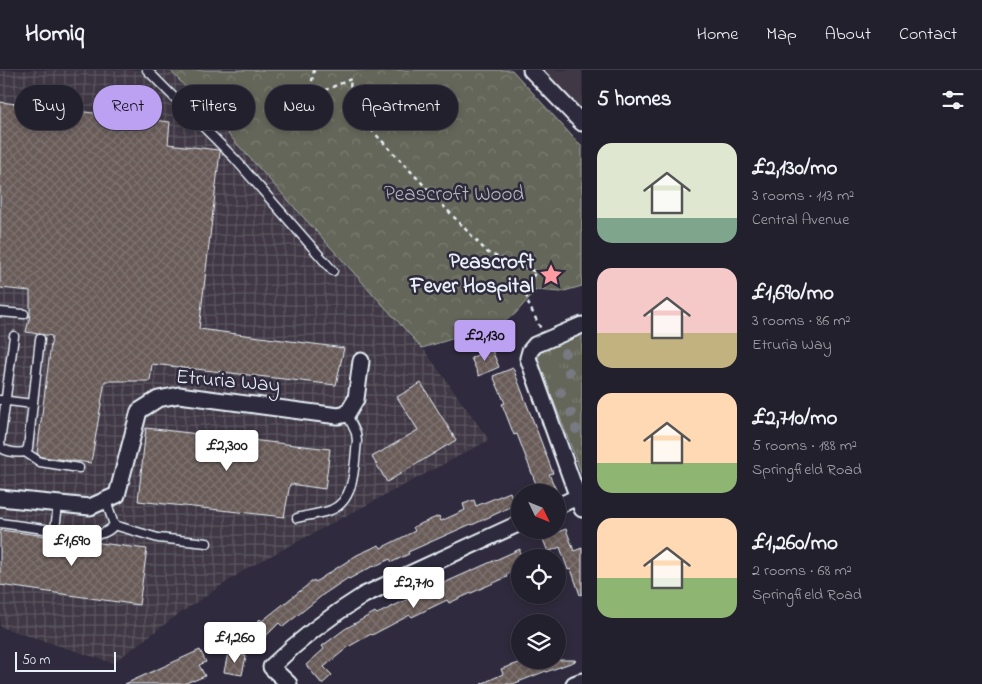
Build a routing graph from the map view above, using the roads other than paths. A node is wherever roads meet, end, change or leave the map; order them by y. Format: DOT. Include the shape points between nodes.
graph roads {
  1 [pos="147,70"];
  2 [pos="531,70"];
  3 [pos="582,122"];
  4 [pos="334,271"];
  5 [pos="0,312"];
  6 [pos="24,314"];
  7 [pos="582,325"];
  8 [pos="14,336"];
  9 [pos="40,339"];
  10 [pos="362,361"];
  11 [pos="3,401"];
  12 [pos="33,404"];
  13 [pos="347,414"];
  14 [pos="25,452"];
  15 [pos="78,468"];
  16 [pos="0,498"];
  17 [pos="106,501"];
  18 [pos="580,503"];
  19 [pos="58,504"];
  20 [pos="566,505"];
  21 [pos="297,518"];
  22 [pos="0,523"];
  23 [pos="114,525"];
  24 [pos="511,527"];
  25 [pos="55,530"];
  26 [pos="207,543"];
  27 [pos="582,681"];
  28 [pos="289,684"];
  29 [pos="574,684"];
  1 -- 4 [label="lane" via="235,159"];
  2 -- 3 [label="street"];
  5 -- 6 [label="lane"];
  7 -- 18 [label="street" via="535,345 528,358"];
  8 -- 11 [label="lane"];
  9 -- 12 [label="lane"];
  10 -- 13 [label="street" via="356,399"];
  11 -- 12 [label="lane"];
  11 -- 14 [label="lane" via="1,448"];
  12 -- 14 [label="lane"];
  13 -- 17 [label="street, Etruria Way" via="338,416 179,395 158,398 140,411 117,495"];
  13 -- 21 [label="lane" via="357,441 350,491 332,510"];
  14 -- 15 [label="lane" via="40,462"];
  16 -- 19 [label="street"];
  17 -- 19 [label="street" via="90,507"];
  17 -- 23 [label="lane"];
  18 -- 20 [label="street"];
  19 -- 25 [label="lane"];
  22 -- 25 [label="lane"];
  23 -- 25 [label="lane" via="104,534"];
  23 -- 26 [label="lane" via="158,538"];
  24 -- 28 [label="street" via="340,609 298,641 271,667"];
  27 -- 29 [label="street"];
}
